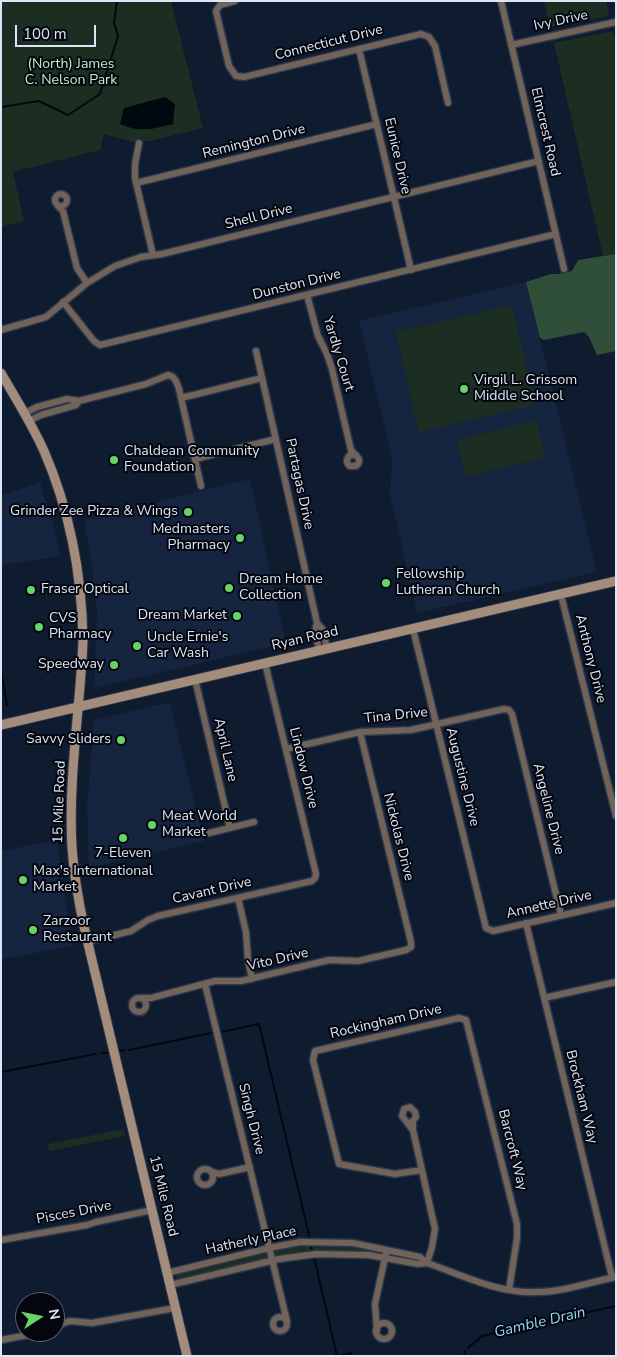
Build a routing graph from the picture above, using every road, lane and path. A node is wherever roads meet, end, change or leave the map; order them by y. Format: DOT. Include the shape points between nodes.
graph roads {
  1 [pos="235,1"];
  2 [pos="501,1"];
  3 [pos="616,22"];
  4 [pos="511,45"];
  5 [pos="359,49"];
  6 [pos="448,102"];
  7 [pos="377,124"];
  8 [pos="139,143"];
  9 [pos="539,161"];
  10 [pos="136,183"];
  11 [pos="394,197"];
  12 [pos="65,204"];
  13 [pos="58,206"];
  14 [pos="63,211"];
  15 [pos="556,234"];
  16 [pos="153,255"];
  17 [pos="564,269"];
  18 [pos="411,270"];
  19 [pos="87,283"];
  20 [pos="307,295"];
  21 [pos="63,302"];
  22 [pos="1,330"];
  23 [pos="256,351"];
  24 [pos="1,373"];
  25 [pos="262,378"];
  26 [pos="181,398"];
  27 [pos="27,417"];
  28 [pos="276,439"];
  29 [pos="352,454"];
  30 [pos="195,459"];
  31 [pos="201,486"];
  32 [pos="616,582"];
  33 [pos="561,595"];
  34 [pos="413,629"];
  35 [pos="323,649"];
  36 [pos="265,663"];
  37 [pos="195,679"];
  38 [pos="78,707"];
  39 [pos="509,710"];
  40 [pos="1,725"];
  41 [pos="437,725"];
  42 [pos="360,732"];
  43 [pos="286,750"];
  44 [pos="616,816"];
  45 [pos="254,822"];
  46 [pos="230,828"];
  47 [pos="209,833"];
  48 [pos="315,878"];
  49 [pos="238,898"];
  50 [pos="616,903"];
  51 [pos="561,915"];
  52 [pos="526,923"];
  53 [pos="488,929"];
  54 [pos="88,942"];
  55 [pos="411,947"];
  56 [pos="252,979"];
  57 [pos="616,982"];
  58 [pos="205,984"];
  59 [pos="142,998"];
  60 [pos="151,998"];
  61 [pos="544,998"];
  62 [pos="146,1006"];
  63 [pos="464,1018"];
  64 [pos="410,1122"];
  65 [pos="250,1167"];
  66 [pos="422,1170"];
  67 [pos="210,1171"];
  68 [pos="219,1174"];
  69 [pos="212,1180"];
  70 [pos="152,1210"];
  71 [pos="1,1240"];
  72 [pos="270,1248"];
  73 [pos="387,1249"];
  74 [pos="385,1257"];
  75 [pos="272,1260"];
  76 [pos="427,1262"];
  77 [pos="167,1272"];
  78 [pos="614,1277"];
  79 [pos="170,1285"];
  80 [pos="509,1290"];
  81 [pos="283,1305"];
  82 [pos="176,1308"];
  83 [pos="277,1317"];
  84 [pos="377,1318"];
  85 [pos="287,1321"];
  86 [pos="65,1322"];
  87 [pos="385,1323"];
  88 [pos="377,1330"];
  89 [pos="15,1337"];
  90 [pos="1,1340"];
  91 [pos="187,1356"];
  1 -- 5 [label="street, Connecticut Drive" via="216,9 232,72 240,77"];
  2 -- 4 [label="street, Elmcrest Road"];
  3 -- 4 [label="street, Ivy Drive"];
  4 -- 9 [label="street, Elmcrest Road"];
  5 -- 6 [label="street, Connecticut Drive" via="426,35 435,46"];
  5 -- 7 [label="street, Eunice Drive"];
  7 -- 10 [label="street, Remington Drive"];
  7 -- 11 [label="street, Eunice Drive"];
  8 -- 10 [label="street"];
  9 -- 11 [label="street, Shell Drive"];
  9 -- 15 [label="street, Elmcrest Road"];
  10 -- 16 [label="street"];
  11 -- 16 [label="street, Shell Drive"];
  11 -- 18 [label="street, Eunice Drive"];
  12 -- 13 [label="street"];
  12 -- 13 [label="street" via="66,196 58,194 54,198"];
  12 -- 14 [label="street"];
  13 -- 14 [label="street"];
  14 -- 19 [label="street" via="78,268"];
  15 -- 17 [label="street, Elmcrest Road"];
  15 -- 18 [label="street, Dunston Drive"];
  16 -- 19 [label="street, Shell Drive" via="125,262"];
  18 -- 20 [label="street, Dunston Drive"];
  19 -- 21 [label="street, Shell Drive"];
  20 -- 21 [label="street, Dunston Drive" via="98,345"];
  20 -- 29 [label="street, Yardly Court" via="318,336 329,358"];
  21 -- 22 [label="street, Shell Drive" via="46,317"];
  23 -- 25 [label="street, Partagas Drive"];
  24 -- 27 [label="main road, 15 Mile Road"];
  25 -- 26 [label="street"];
  25 -- 28 [label="street, Partagas Drive"];
  26 -- 27 [label="street" via="175,379 168,375 79,401 67,399 37,407"];
  26 -- 30 [label="street"];
  27 -- 38 [label="main road, 15 Mile Road" via="60,494 75,556 82,616"];
  28 -- 30 [label="street"];
  28 -- 35 [label="street, Partagas Drive" via="317,623 315,631"];
  30 -- 31 [label="street"];
  32 -- 33 [label="main road, Ryan Road"];
  33 -- 34 [label="main road, Ryan Road"];
  33 -- 44 [label="street, Anthony Drive"];
  34 -- 35 [label="main road, Ryan Road"];
  34 -- 41 [label="street, Augustine Drive"];
  35 -- 36 [label="main road, Ryan Road"];
  36 -- 37 [label="main road, Ryan Road"];
  36 -- 43 [label="street, Lindow Drive"];
  37 -- 38 [label="main road, Ryan Road"];
  37 -- 46 [label="street, April Lane"];
  38 -- 40 [label="main road, Ryan Road"];
  38 -- 54 [label="main road, 15 Mile Road" via="72,848"];
  39 -- 41 [label="street, Tina Drive"];
  39 -- 51 [label="street, Angeline Drive"];
  41 -- 42 [label="street, Tina Drive" via="411,730"];
  41 -- 53 [label="street, Augustine Drive"];
  42 -- 43 [label="street, Tina Drive"];
  42 -- 55 [label="street, Nickolas Drive"];
  43 -- 48 [label="street, Lindow Drive"];
  45 -- 46 [label="street"];
  46 -- 47 [label="street"];
  48 -- 49 [label="street, Cavant Drive"];
  49 -- 54 [label="street, Cavant Drive" via="158,916 130,931"];
  49 -- 56 [label="street"];
  50 -- 51 [label="street, Annette Drive"];
  51 -- 52 [label="street, Annette Drive"];
  52 -- 53 [label="street, Annette Drive"];
  52 -- 61 [label="street, Brockham Way"];
  54 -- 70 [label="main road, 15 Mile Road"];
  55 -- 56 [label="street, Vito Drive" via="365,960 329,960"];
  56 -- 58 [label="street, Vito Drive"];
  57 -- 61 [label="street"];
  58 -- 60 [label="street, Vito Drive"];
  58 -- 65 [label="street, Singh Drive"];
  59 -- 60 [label="street, Vito Drive"];
  59 -- 62 [label="street"];
  59 -- 62 [label="street" via="133,1001 132,1008 140,1012"];
  60 -- 62 [label="street"];
  61 -- 78 [label="street, Brockham Way"];
  63 -- 66 [label="street, Rockingham Drive" via="314,1053 313,1060 340,1164 395,1174"];
  63 -- 80 [label="street, Barcroft Way" via="468,1022 517,1224"];
  64 -- 66 [label="street"];
  65 -- 68 [label="street"];
  65 -- 72 [label="street, Singh Drive"];
  66 -- 76 [label="street" via="435,1228"];
  67 -- 68 [label="street"];
  67 -- 69 [label="street"];
  67 -- 69 [label="street" via="201,1171 198,1180 206,1185"];
  68 -- 69 [label="street"];
  70 -- 71 [label="street, Pisces Drive" via="80,1227"];
  70 -- 77 [label="main road, 15 Mile Road"];
  72 -- 73 [label="street, Hatherly Place" via="324,1242"];
  72 -- 75 [label="street, Singh Drive"];
  72 -- 77 [label="street, Hatherly Place"];
  73 -- 74 [label="street"];
  73 -- 76 [label="street, Hatherly Place" via="420,1257"];
  74 -- 75 [label="street, Hatherly Place" via="332,1253"];
  74 -- 76 [label="street, Hatherly Place" via="418,1264"];
  74 -- 84 [label="street" via="375,1304"];
  75 -- 79 [label="street, Hatherly Place"];
  75 -- 81 [label="street, Singh Drive"];
  76 -- 80 [label="street, Hatherly Place"];
  77 -- 79 [label="main road, 15 Mile Road"];
  78 -- 80 [label="street, Hatherly Place" via="550,1291"];
  79 -- 82 [label="main road, 15 Mile Road"];
  81 -- 83 [label="street"];
  81 -- 85 [label="street, Singh Drive"];
  82 -- 86 [label="street" via="92,1323"];
  82 -- 91 [label="main road, 15 Mile Road"];
  83 -- 85 [label="street"];
  83 -- 85 [label="street" via="273,1324 277,1330 284,1330"];
  84 -- 87 [label="street"];
  84 -- 88 [label="street"];
  87 -- 88 [label="street" via="380,1324"];
  87 -- 88 [label="street" via="391,1327 389,1337 380,1337"];
  89 -- 90 [label="street"];
}
